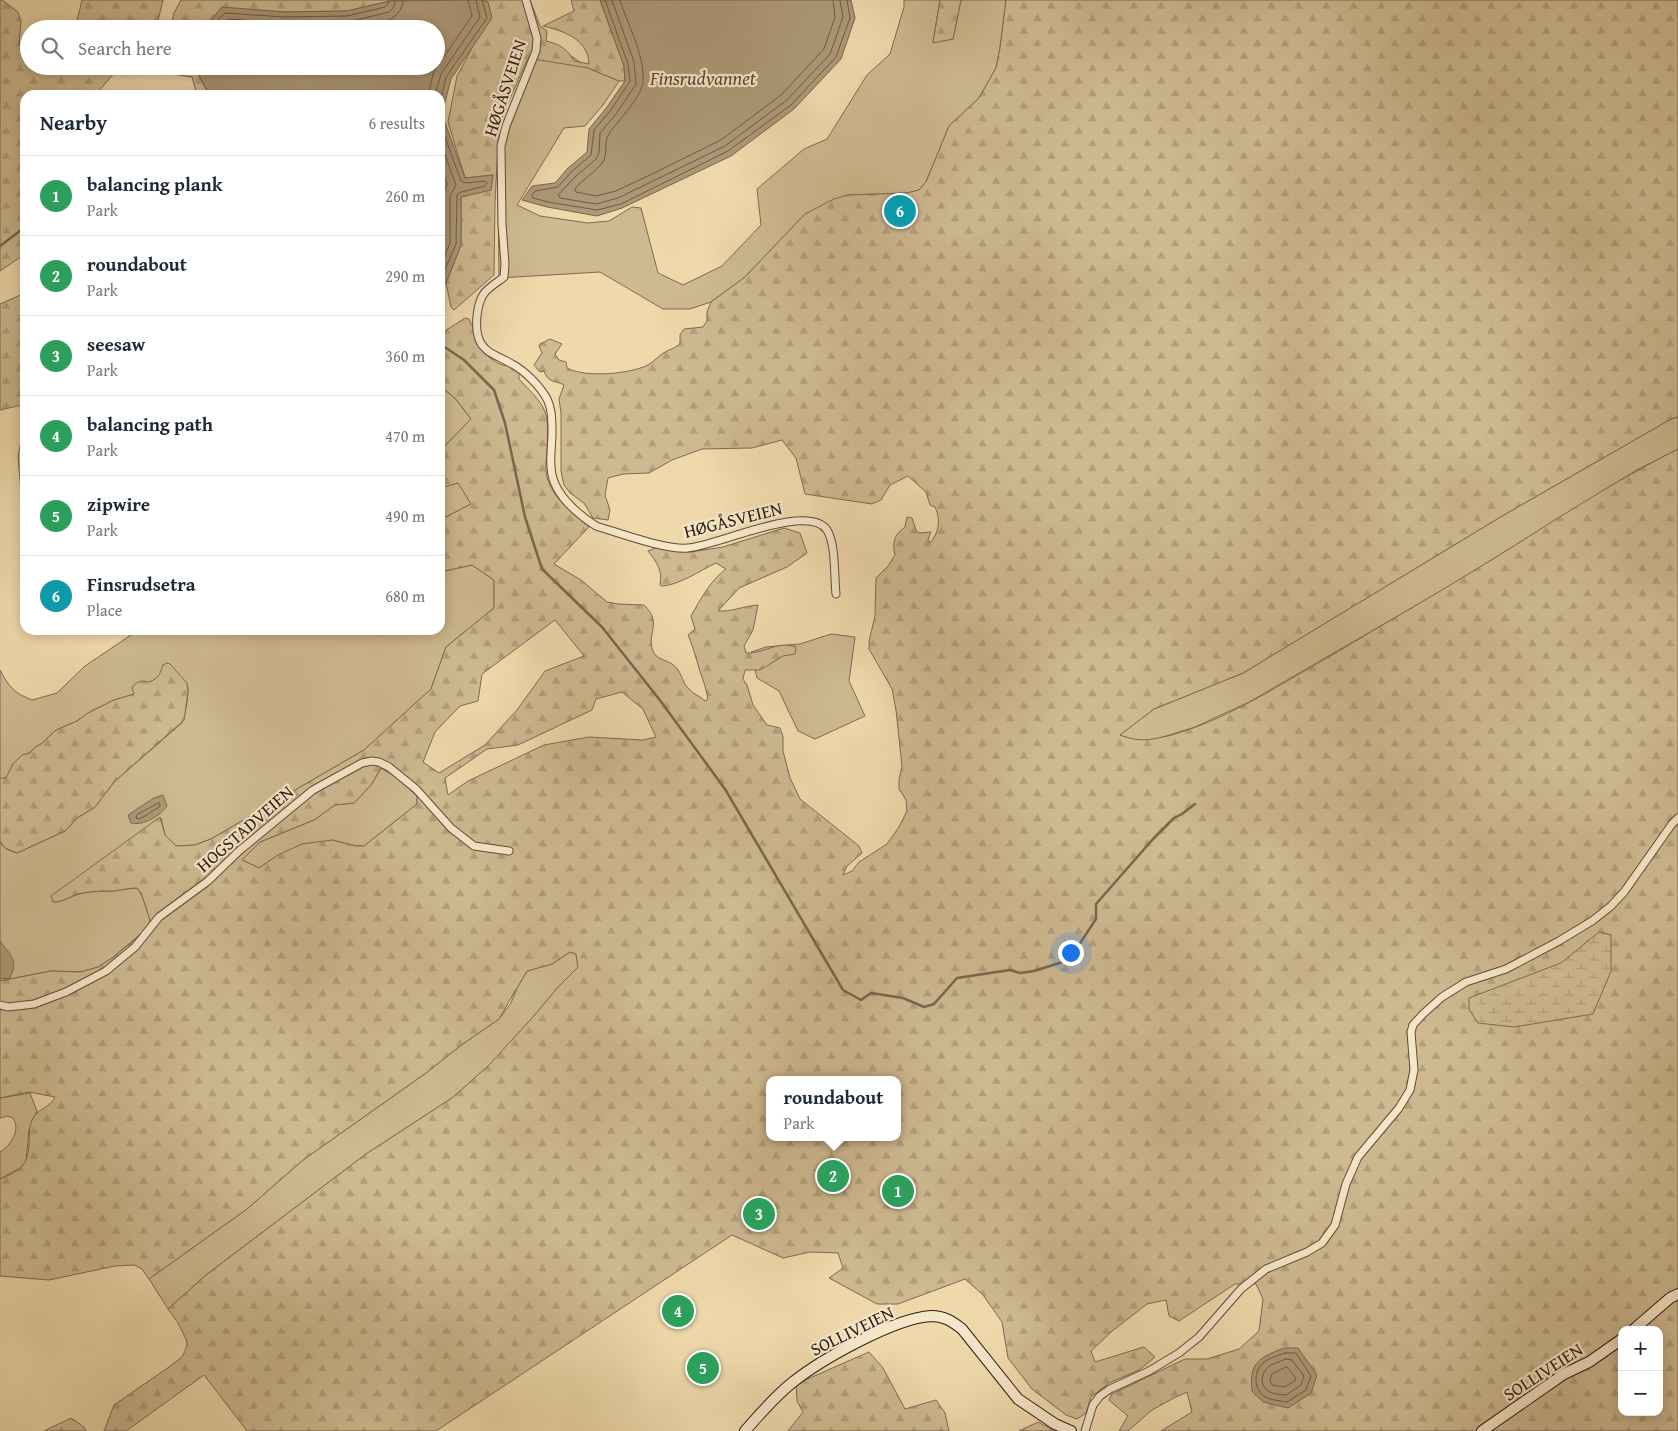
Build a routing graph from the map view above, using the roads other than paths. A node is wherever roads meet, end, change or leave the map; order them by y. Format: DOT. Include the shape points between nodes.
graph roads {
  1 [pos="526,0"];
  2 [pos="836,594"];
  3 [pos="1678,818"];
  4 [pos="509,851"];
  5 [pos="0,1005"];
  6 [pos="1678,1294"];
  7 [pos="1638,1326"];
  8 [pos="1618,1342"];
  9 [pos="745,1431"];
  10 [pos="1071,1431"];
  11 [pos="1085,1431"];
  12 [pos="1482,1431"];
  1 -- 2 [label="street, HØGÅSVEIEN" via="537,38 536,51 501,146 504,278 484,294 476,324 478,338 486,350 513,364 528,377 546,398 552,421 551,468 554,481 573,508 596,526 676,548 706,546 792,520 816,523 825,527 831,541"];
  3 -- 11 [label="street" via="1612,906 1567,936 1506,969 1466,982 1423,1014 1411,1032 1414,1070 1410,1090 1358,1157 1346,1184 1335,1225 1322,1243 1266,1269 1241,1289 1199,1337 1179,1353 1100,1396 1093,1405"];
  4 -- 5 [label="street, HOGSTADVEIEN" via="474,846 451,828 416,789 388,767 379,762 362,763 313,790 208,881 159,917 135,947 106,971 34,1004"];
  6 -- 7 [label="street"];
  8 -- 12 [label="street, SOLLIVEIEN" via="1589,1362 1564,1374"];
  9 -- 10 [label="street, SOLLIVEIEN" via="779,1394 814,1367 888,1328 932,1316 952,1321 962,1328 1018,1399"];
}
